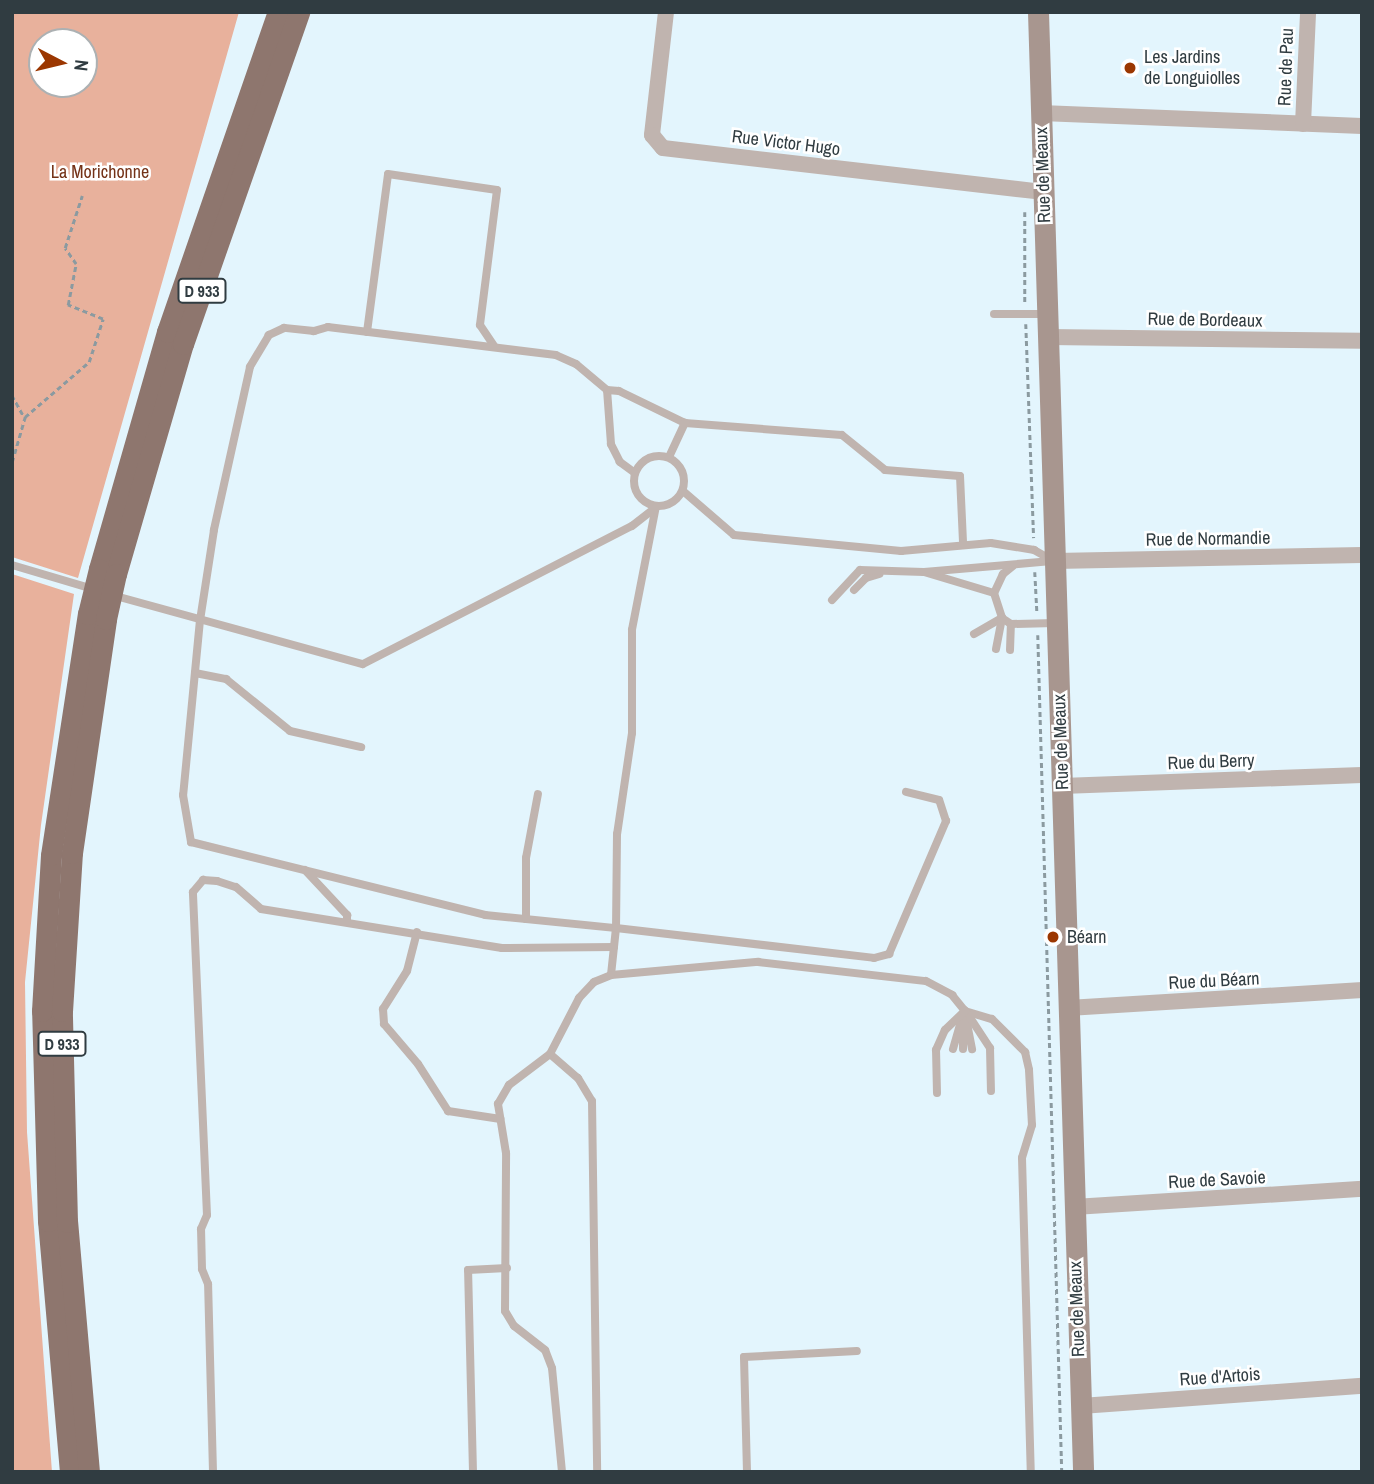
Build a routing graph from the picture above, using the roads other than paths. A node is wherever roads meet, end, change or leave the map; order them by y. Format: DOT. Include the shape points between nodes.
graph roads {
  1 [pos="278,12"];
  2 [pos="299,12"];
  3 [pos="666,12"];
  4 [pos="1038,12"];
  5 [pos="1308,12"];
  6 [pos="1041,113"];
  7 [pos="1303,124"];
  8 [pos="1362,126"];
  9 [pos="1044,192"];
  10 [pos="994,314"];
  11 [pos="1047,314"];
  12 [pos="368,332"];
  13 [pos="1048,337"];
  14 [pos="1362,341"];
  15 [pos="494,346"];
  16 [pos="607,390"];
  17 [pos="685,423"];
  18 [pos="669,457"];
  19 [pos="635,473"];
  20 [pos="683,491"];
  21 [pos="656,506"];
  22 [pos="963,542"];
  23 [pos="1362,555"];
  24 [pos="1045,562"];
  25 [pos="12,565"];
  26 [pos="1013,566"];
  27 [pos="108,571"];
  28 [pos="924,572"];
  29 [pos="887,576"];
  30 [pos="854,590"];
  31 [pos="994,593"];
  32 [pos="832,600"];
  33 [pos="97,616"];
  34 [pos="1002,618"];
  35 [pos="200,620"];
  36 [pos="1011,624"];
  37 [pos="1047,624"];
  38 [pos="974,634"];
  39 [pos="996,649"];
  40 [pos="1010,650"];
  41 [pos="195,673"];
  42 [pos="361,747"];
  43 [pos="1362,775"];
  44 [pos="1062,786"];
  45 [pos="906,792"];
  46 [pos="538,794"];
  47 [pos="305,870"];
  48 [pos="526,919"];
  49 [pos="347,922"];
  50 [pos="616,928"];
  51 [pos="417,932"];
  52 [pos="614,947"];
  53 [pos="611,975"];
  54 [pos="1362,990"];
  55 [pos="1068,1009"];
  56 [pos="965,1011"];
  57 [pos="550,1055"];
  58 [pos="991,1091"];
  59 [pos="937,1093"];
  60 [pos="500,1119"];
  61 [pos="1362,1189"];
  62 [pos="1074,1207"];
  63 [pos="507,1268"];
  64 [pos="857,1351"];
  65 [pos="1362,1386"];
  66 [pos="1081,1406"];
  67 [pos="70,1472"];
  68 [pos="89,1472"];
  69 [pos="213,1472"];
  70 [pos="473,1472"];
  71 [pos="562,1472"];
  72 [pos="597,1472"];
  73 [pos="747,1472"];
  74 [pos="1031,1472"];
  75 [pos="1083,1472"];
  1 -- 27 [label="highway, D 933" via="167,332"];
  2 -- 27 [label="highway, D 933"];
  3 -- 9 [label="street, Rue Victor Hugo" via="652,135 663,148"];
  4 -- 6 [label="main road, Rue de Meaux"];
  5 -- 7 [label="street, Rue de Pau"];
  6 -- 7 [label="street"];
  6 -- 9 [label="main road, Rue de Meaux"];
  7 -- 8 [label="street"];
  9 -- 11 [label="main road, Rue de Meaux"];
  10 -- 11 [label="lane"];
  11 -- 13 [label="main road, Rue de Meaux"];
  12 -- 15 [label="lane"];
  12 -- 15 [label="lane" via="388,174 497,190 480,325"];
  12 -- 35 [label="lane" via="284,328 259,347 250,367 217,516"];
  13 -- 14 [label="street, Rue de Bordeaux"];
  13 -- 24 [label="main road, Rue de Meaux"];
  15 -- 16 [label="lane" via="556,355 576,364"];
  16 -- 17 [label="lane" via="619,391"];
  16 -- 19 [label="lane" via="611,444 620,462"];
  17 -- 18 [label="lane"];
  17 -- 22 [label="lane" via="842,435 886,470 960,476"];
  18 -- 19 [label="lane" via="645,460"];
  18 -- 20 [label="lane" via="684,475"];
  19 -- 21 [label="lane" via="641,498"];
  20 -- 21 [label="lane" via="672,503"];
  20 -- 22 [label="lane" via="734,535 901,551 940,550"];
  21 -- 35 [label="lane" via="632,526 363,664"];
  21 -- 50 [label="lane" via="632,630 632,733 617,834"];
  22 -- 24 [label="lane" via="1034,551"];
  23 -- 24 [label="street, Rue de Normandie"];
  24 -- 26 [label="lane"];
  24 -- 37 [label="main road, Rue de Meaux"];
  25 -- 35 [label="lane"];
  26 -- 28 [label="lane"];
  26 -- 31 [label="lane" via="1003,574"];
  27 -- 33 [label="highway, D 933, bridge"];
  28 -- 29 [label="lane"];
  28 -- 31 [label="lane"];
  29 -- 30 [label="lane" via="866,578"];
  29 -- 32 [label="lane" via="860,570"];
  31 -- 34 [label="lane"];
  33 -- 67 [label="highway, D 933" via="54,829 42,1011 48,1221"];
  33 -- 68 [label="highway, D 933" via="72,853 62,1011 67,1222"];
  34 -- 36 [label="lane"];
  34 -- 38 [label="lane"];
  34 -- 39 [label="lane"];
  35 -- 41 [label="lane"];
  36 -- 37 [label="lane"];
  36 -- 40 [label="lane"];
  37 -- 44 [label="main road, Rue de Meaux"];
  41 -- 42 [label="lane" via="226,679 290,731"];
  41 -- 47 [label="lane" via="183,795 191,842"];
  43 -- 44 [label="street, Rue du Berry"];
  44 -- 55 [label="main road, Rue de Meaux"];
  45 -- 50 [label="lane" via="939,800 946,821 889,954 874,958"];
  46 -- 48 [label="lane" via="526,858"];
  47 -- 48 [label="lane" via="485,915"];
  47 -- 49 [label="lane" via="347,915"];
  48 -- 50 [label="lane"];
  49 -- 51 [label="lane"];
  49 -- 69 [label="lane" via="261,909 236,887 217,881 203,880 192,892 207,1215 201,1229 202,1269 208,1284"];
  50 -- 52 [label="lane"];
  51 -- 52 [label="lane" via="502,948"];
  51 -- 60 [label="lane" via="407,971 383,1009 384,1024 418,1064 448,1111"];
  52 -- 53 [label="lane"];
  53 -- 56 [label="lane" via="758,962 926,981 952,995"];
  53 -- 57 [label="lane" via="594,982 579,998"];
  54 -- 55 [label="street, Rue du Béarn"];
  55 -- 62 [label="main road, Rue de Meaux"];
  56 -- 56 [label="lane" via="962,1049"];
  56 -- 58 [label="lane" via="990,1048"];
  56 -- 59 [label="lane" via="945,1030 936,1050"];
  56 -- 74 [label="lane" via="992,1020 1012,1034 1025,1052 1029,1070 1032,1125 1022,1158"];
  57 -- 60 [label="lane" via="501,1093"];
  57 -- 72 [label="lane" via="578,1078 592,1101"];
  60 -- 63 [label="lane" via="506,1153"];
  61 -- 62 [label="street, Rue de Savoie"];
  62 -- 66 [label="main road, Rue de Meaux"];
  63 -- 70 [label="lane" via="468,1270"];
  63 -- 71 [label="lane" via="505,1311 514,1326 545,1350 552,1368"];
  64 -- 73 [label="lane" via="744,1357"];
  65 -- 66 [label="street, Rue d'Artois"];
  66 -- 75 [label="main road, Rue de Meaux"];
}
